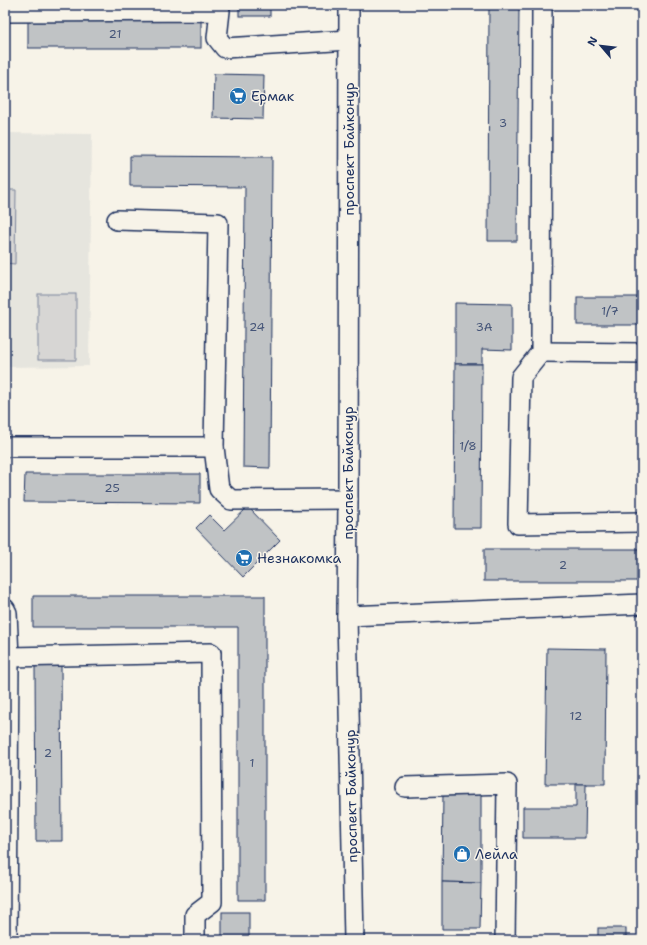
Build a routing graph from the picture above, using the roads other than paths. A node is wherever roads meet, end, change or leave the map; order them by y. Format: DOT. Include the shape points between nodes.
graph roads {
  1 [pos="349,5"];
  2 [pos="542,5"];
  3 [pos="220,8"];
  4 [pos="5,12"];
  5 [pos="349,40"];
  6 [pos="116,220"];
  7 [pos="541,352"];
  8 [pos="642,353"];
  9 [pos="214,447"];
  10 [pos="5,450"];
  11 [pos="348,499"];
  12 [pos="642,522"];
  13 [pos="642,604"];
  14 [pos="5,609"];
  15 [pos="347,616"];
  16 [pos="9,657"];
  17 [pos="405,787"];
  18 [pos="7,940"];
  19 [pos="195,940"];
  20 [pos="354,940"];
  21 [pos="505,940"];
  1 -- 5 [label="street, проспект Байконур"];
  2 -- 7 [label="street"];
  3 -- 4 [label="street"];
  3 -- 5 [label="street" via="217,38 224,48"];
  5 -- 11 [label="street, проспект Байконур"];
  6 -- 9 [label="street" via="218,223"];
  7 -- 8 [label="street"];
  7 -- 12 [label="street" via="521,377 518,524"];
  9 -- 10 [label="street"];
  9 -- 11 [label="street" via="219,489 231,500"];
  11 -- 15 [label="street, проспект Байконур"];
  13 -- 15 [label="street"];
  14 -- 16 [label="street"];
  15 -- 20 [label="street, проспект Байконур"];
  16 -- 18 [label="street"];
  16 -- 19 [label="street" via="211,653 212,902 195,915"];
  17 -- 21 [label="street" via="507,784"];
}
